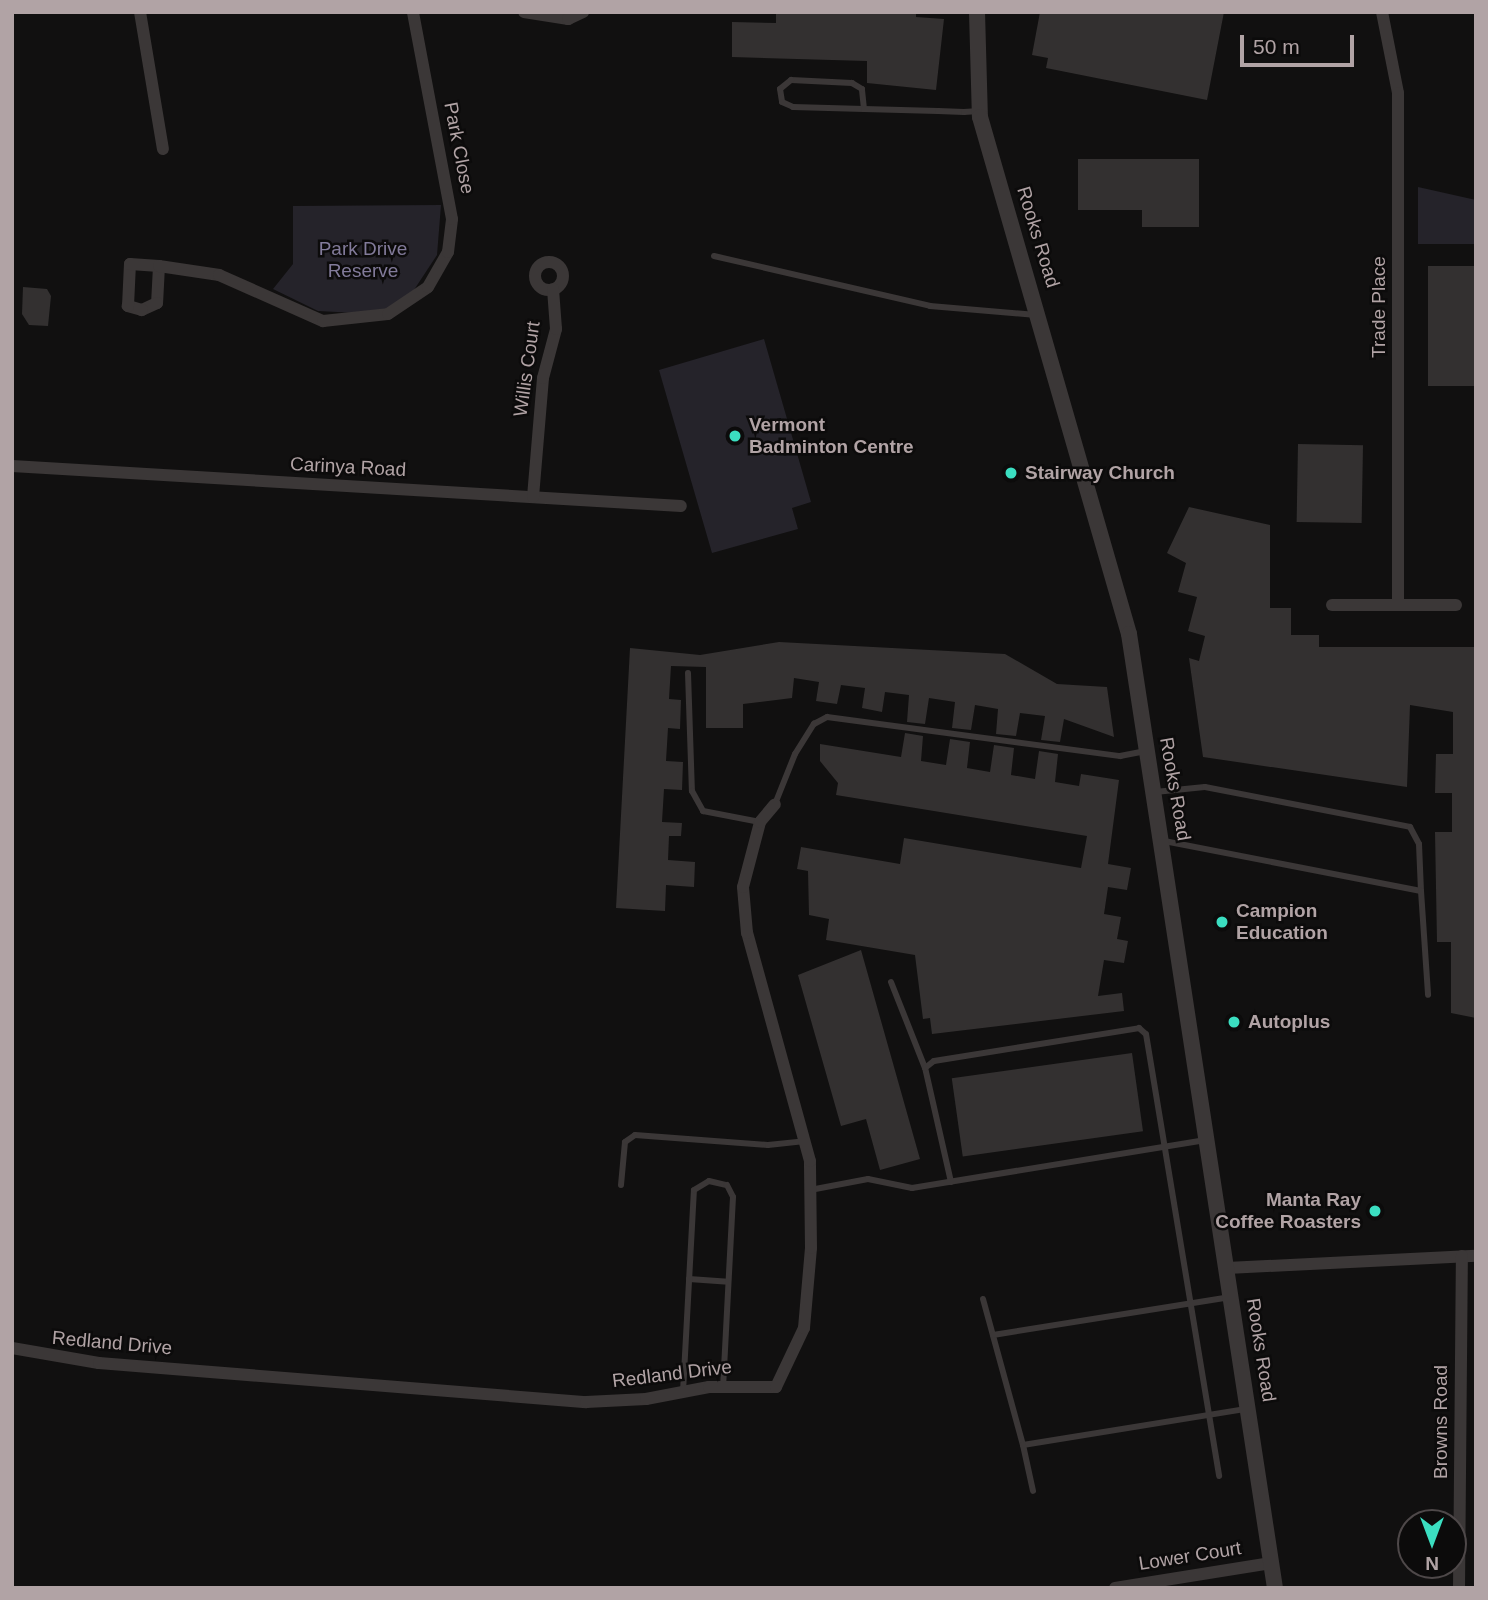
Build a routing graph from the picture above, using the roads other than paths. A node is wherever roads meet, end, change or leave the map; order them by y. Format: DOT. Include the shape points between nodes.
graph roads {
  1 [pos="140,12"];
  2 [pos="413,12"];
  3 [pos="524,12"];
  4 [pos="583,12"];
  5 [pos="977,12"];
  6 [pos="1382,12"];
  7 [pos="864,110"];
  8 [pos="979,111"];
  9 [pos="163,149"];
  10 [pos="713,256"];
  11 [pos="159,265"];
  12 [pos="553,289"];
  13 [pos="1039,316"];
  14 [pos="12,466"];
  15 [pos="533,497"];
  16 [pos="681,506"];
  17 [pos="1398,604"];
  18 [pos="1332,605"];
  19 [pos="1456,605"];
  20 [pos="688,673"];
  21 [pos="1147,750"];
  22 [pos="1155,792"];
  23 [pos="775,804"];
  24 [pos="760,822"];
  25 [pos="1163,841"];
  26 [pos="1421,891"];
  27 [pos="891,982"];
  28 [pos="1428,995"];
  29 [pos="925,1068"];
  30 [pos="1209,1139"];
  31 [pos="805,1141"];
  32 [pos="1167,1146"];
  33 [pos="951,1182"];
  34 [pos="621,1185"];
  35 [pos="810,1190"];
  36 [pos="1462,1256"];
  37 [pos="1476,1256"];
  38 [pos="1227,1268"];
  39 [pos="689,1279"];
  40 [pos="729,1282"];
  41 [pos="1231,1297"];
  42 [pos="983,1299"];
  43 [pos="1194,1303"];
  44 [pos="993,1335"];
  45 [pos="12,1349"];
  46 [pos="723,1386"];
  47 [pos="683,1392"];
  48 [pos="1248,1409"];
  49 [pos="1210,1415"];
  50 [pos="1023,1445"];
  51 [pos="1219,1476"];
  52 [pos="1033,1491"];
  53 [pos="1271,1563"];
  54 [pos="1115,1588"];
  55 [pos="1275,1588"];
  56 [pos="1459,1588"];
  1 -- 9 [label="street"];
  2 -- 11 [label="street, Park Close" via="452,219 448,252 428,287 388,314 323,321 246,283"];
  3 -- 4 [label="street" via="568,19"];
  5 -- 8 [label="street, Rooks Road"];
  6 -- 17 [label="street, Trade Place" via="1398,93"];
  7 -- 7 [label="lane" via="786,106 780,89 791,80 852,83 862,89"];
  7 -- 8 [label="lane"];
  8 -- 13 [label="street, Rooks Road"];
  10 -- 13 [label="lane" via="930,306"];
  12 -- 15 [label="street, Willis Court" via="556,329 542,378"];
  13 -- 21 [label="street, Rooks Road" via="1129,634"];
  14 -- 15 [label="street, Carinya Road"];
  15 -- 16 [label="street, Carinya Road"];
  17 -- 18 [label="street"];
  17 -- 19 [label="street"];
  20 -- 24 [label="lane" via="692,791 703,810"];
  21 -- 22 [label="street, Rooks Road"];
  21 -- 23 [label="lane" via="1120,756 827,716 814,724 795,754"];
  22 -- 25 [label="street, Rooks Road"];
  22 -- 26 [label="lane" via="1205,787 1410,827 1419,844"];
  23 -- 24 [label="street, Redland Drive"];
  24 -- 31 [label="street, Redland Drive" via="743,887 747,933"];
  25 -- 26 [label="lane"];
  25 -- 30 [label="street, Rooks Road"];
  26 -- 28 [label="lane"];
  27 -- 29 [label="lane"];
  29 -- 32 [label="lane" via="934,1061 1139,1028 1146,1034"];
  29 -- 33 [label="lane"];
  30 -- 32 [label="lane"];
  30 -- 38 [label="street, Rooks Road"];
  31 -- 34 [label="lane" via="768,1145 635,1135 625,1142"];
  31 -- 35 [label="street, Redland Drive"];
  32 -- 33 [label="lane"];
  32 -- 43 [label="lane"];
  33 -- 35 [label="lane" via="912,1188 867,1179"];
  35 -- 46 [label="street, Redland Drive" via="804,1328 776,1387"];
  36 -- 37 [label="street"];
  36 -- 38 [label="street"];
  36 -- 56 [label="street, Browns Road"];
  38 -- 41 [label="street, Rooks Road"];
  39 -- 40 [label="lane"];
  39 -- 40 [label="lane" via="694,1190 701,1182 721,1182 733,1197"];
  39 -- 47 [label="lane"];
  40 -- 46 [label="lane"];
  41 -- 43 [label="lane"];
  41 -- 48 [label="street, Rooks Road"];
  42 -- 44 [label="lane"];
  43 -- 44 [label="lane"];
  43 -- 49 [label="lane"];
  44 -- 50 [label="lane"];
  45 -- 47 [label="street, Redland Drive" via="99,1363 586,1402"];
  46 -- 47 [label="street, Redland Drive"];
  48 -- 49 [label="lane"];
  48 -- 53 [label="street, Rooks Road"];
  49 -- 50 [label="lane"];
  49 -- 51 [label="lane"];
  50 -- 52 [label="lane"];
  53 -- 54 [label="street, Lower Court"];
  53 -- 55 [label="street, Rooks Road"];
}
